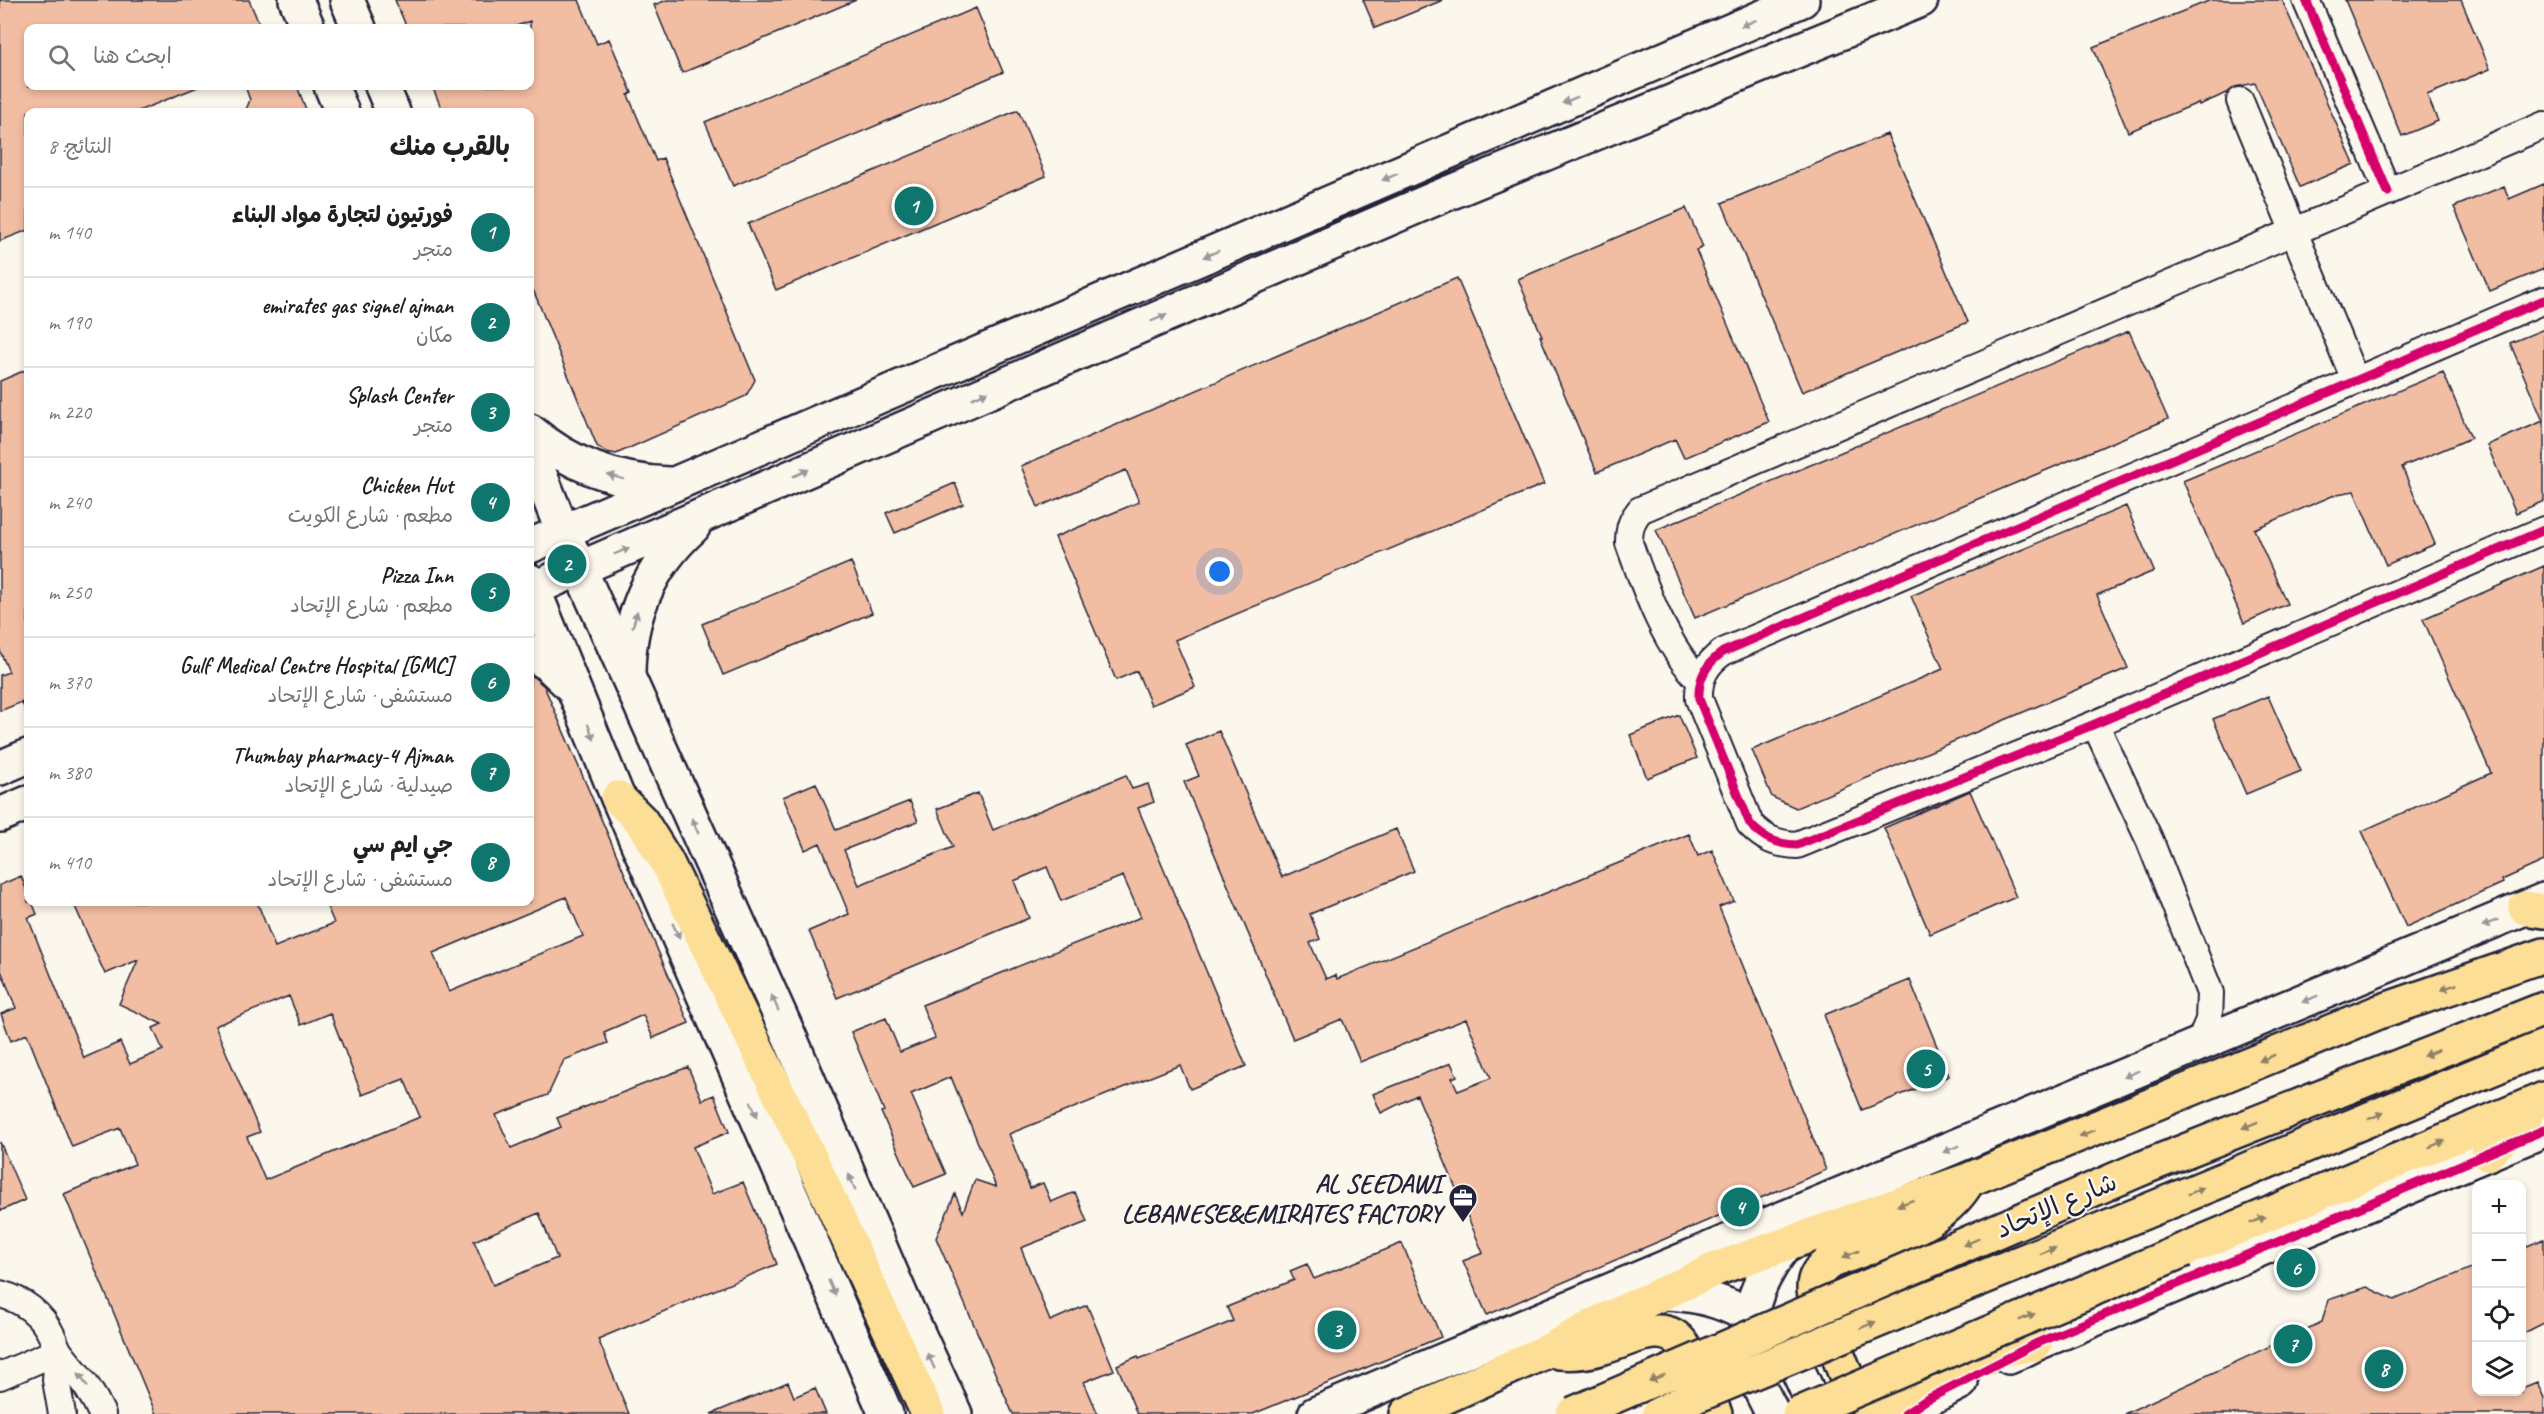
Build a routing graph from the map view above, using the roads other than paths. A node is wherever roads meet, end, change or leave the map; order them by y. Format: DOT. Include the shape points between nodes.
graph roads {
  1 [pos="296,0"];
  2 [pos="347,0"];
  3 [pos="1802,0"];
  4 [pos="1921,0"];
  5 [pos="2306,0"];
  6 [pos="306,24"];
  7 [pos="357,24"];
  8 [pos="333,90"];
  9 [pos="384,90"];
  10 [pos="2240,101"];
  11 [pos="340,108"];
  12 [pos="391,108"];
  13 [pos="2544,125"];
  14 [pos="2388,192"];
  15 [pos="2295,233"];
  16 [pos="2544,300"];
  17 [pos="2355,380"];
  18 [pos="534,434"];
  19 [pos="534,460"];
  20 [pos="674,484"];
  21 [pos="709,514"];
  22 [pos="2544,530"];
  23 [pos="563,532"];
  24 [pos="534,544"];
  25 [pos="580,569"];
  26 [pos="534,585"];
  27 [pos="534,593"];
  28 [pos="534,655"];
  29 [pos="628,677"];
  30 [pos="1700,680"];
  31 [pos="574,690"];
  32 [pos="2095,724"];
  33 [pos="24,758"];
  34 [pos="0,768"];
  35 [pos="618,798"];
  36 [pos="24,805"];
  37 [pos="0,815"];
  38 [pos="2538,906"];
  39 [pos="2544,955"];
  40 [pos="2210,993"];
  41 [pos="2544,1009"];
  42 [pos="2256,1022"];
  43 [pos="2198,1046"];
  44 [pos="2544,1047"];
  45 [pos="2544,1101"];
  46 [pos="2544,1130"];
  47 [pos="2487,1154"];
  48 [pos="1968,1180"];
  49 [pos="1787,1243"];
  50 [pos="1660,1293"];
  51 [pos="0,1294"];
  52 [pos="1749,1317"];
  53 [pos="2035,1344"];
  54 [pos="1549,1350"];
  55 [pos="58,1351"];
  56 [pos="0,1376"];
  57 [pos="62,1414"];
  58 [pos="102,1414"];
  59 [pos="886,1414"];
  60 [pos="928,1414"];
  61 [pos="955,1414"];
  62 [pos="1315,1414"];
  63 [pos="1407,1414"];
  64 [pos="1573,1414"];
  65 [pos="1659,1414"];
  66 [pos="1715,1414"];
  67 [pos="1773,1414"];
  68 [pos="1799,1414"];
  69 [pos="1818,1414"];
  70 [pos="1905,1414"];
  1 -- 6 [label="main road"];
  2 -- 7 [label="main road"];
  3 -- 20 [label="main road, one-way"];
  21 -- 4 [label="main road, one-way" via="1434,199"];
  5 -- 14 [label="street"];
  8 -- 11 [label="main road"];
  9 -- 12 [label="main road"];
  10 -- 15 [label="street"];
  13 -- 14 [label="street"];
  14 -- 15 [label="street"];
  15 -- 17 [label="street"];
  15 -- 30 [label="street" via="1641,510 1633,520 1629,543 1671,643"];
  16 -- 17 [label="street"];
  17 -- 30 [label="street" via="1723,652 1705,669"];
  20 -- 18 [label="main road, one-way" via="625,480 602,473 557,452"];
  19 -- 23 [label="main road"];
  20 -- 23 [label="main road"];
  25 -- 21 [label="main road, one-way"];
  29 -- 21 [label="main road, one-way" via="631,635 643,595 677,542"];
  22 -- 32 [label="street"];
  23 -- 24 [label="main road"];
  23 -- 25 [label="main road"];
  25 -- 26 [label="main road"];
  25 -- 29 [label="main road"];
  27 -- 31 [label="main road"];
  28 -- 31 [label="main road"];
  61 -- 29 [label="main road, one-way"];
  30 -- 32 [label="street" via="1702,708 1743,812 1759,834 1783,844 1809,841"];
  31 -- 35 [label="main road, one-way"];
  32 -- 40 [label="street" via="2150,841"];
  33 -- 34 [label="main road"];
  35 -- 59 [label="main road, one-way"];
  35 -- 60 [label="main road" via="640,821 666,861"];
  36 -- 37 [label="main road"];
  38 -- 42 [label="main road, one-way"];
  39 -- 48 [label="main road, one-way" via="2379,1012"];
  40 -- 42 [label="street" via="2231,1011"];
  40 -- 43 [label="street" via="2209,1020"];
  41 -- 64 [label="main road, شارع الإتحاد, one-way, bridge" via="2140,1168"];
  42 -- 43 [label="main road"];
  43 -- 62 [label="main road, one-way"];
  65 -- 44 [label="main road, one-way, bridge"];
  45 -- 47 [label="main road"];
  68 -- 45 [label="main road, one-way, bridge"];
  46 -- 47 [label="main road"];
  47 -- 53 [label="main road"];
  48 -- 49 [label="main road, one-way"];
  48 -- 53 [label="main road, one-way" via="1950,1204 1926,1222 1828,1263 1817,1274 1815,1296 1849,1383 1862,1399 1883,1402 1995,1351"];
  49 -- 50 [label="main road"];
  49 -- 52 [label="main road" via="1763,1276"];
  50 -- 52 [label="main road" via="1689,1294 1717,1301"];
  50 -- 54 [label="main road"];
  51 -- 55 [label="street" via="35,1312"];
  52 -- 67 [label="main road" via="1753,1368"];
  52 -- 69 [label="main road" via="1772,1334 1791,1359"];
  53 -- 70 [label="main road"];
  54 -- 63 [label="main road"];
  54 -- 66 [label="main road" via="1597,1349 1649,1332 1672,1335 1684,1345"];
  55 -- 56 [label="street"];
  55 -- 57 [label="street" via="56,1380"];
  58 -- 55 [label="street, one-way" via="83,1380"];
}
